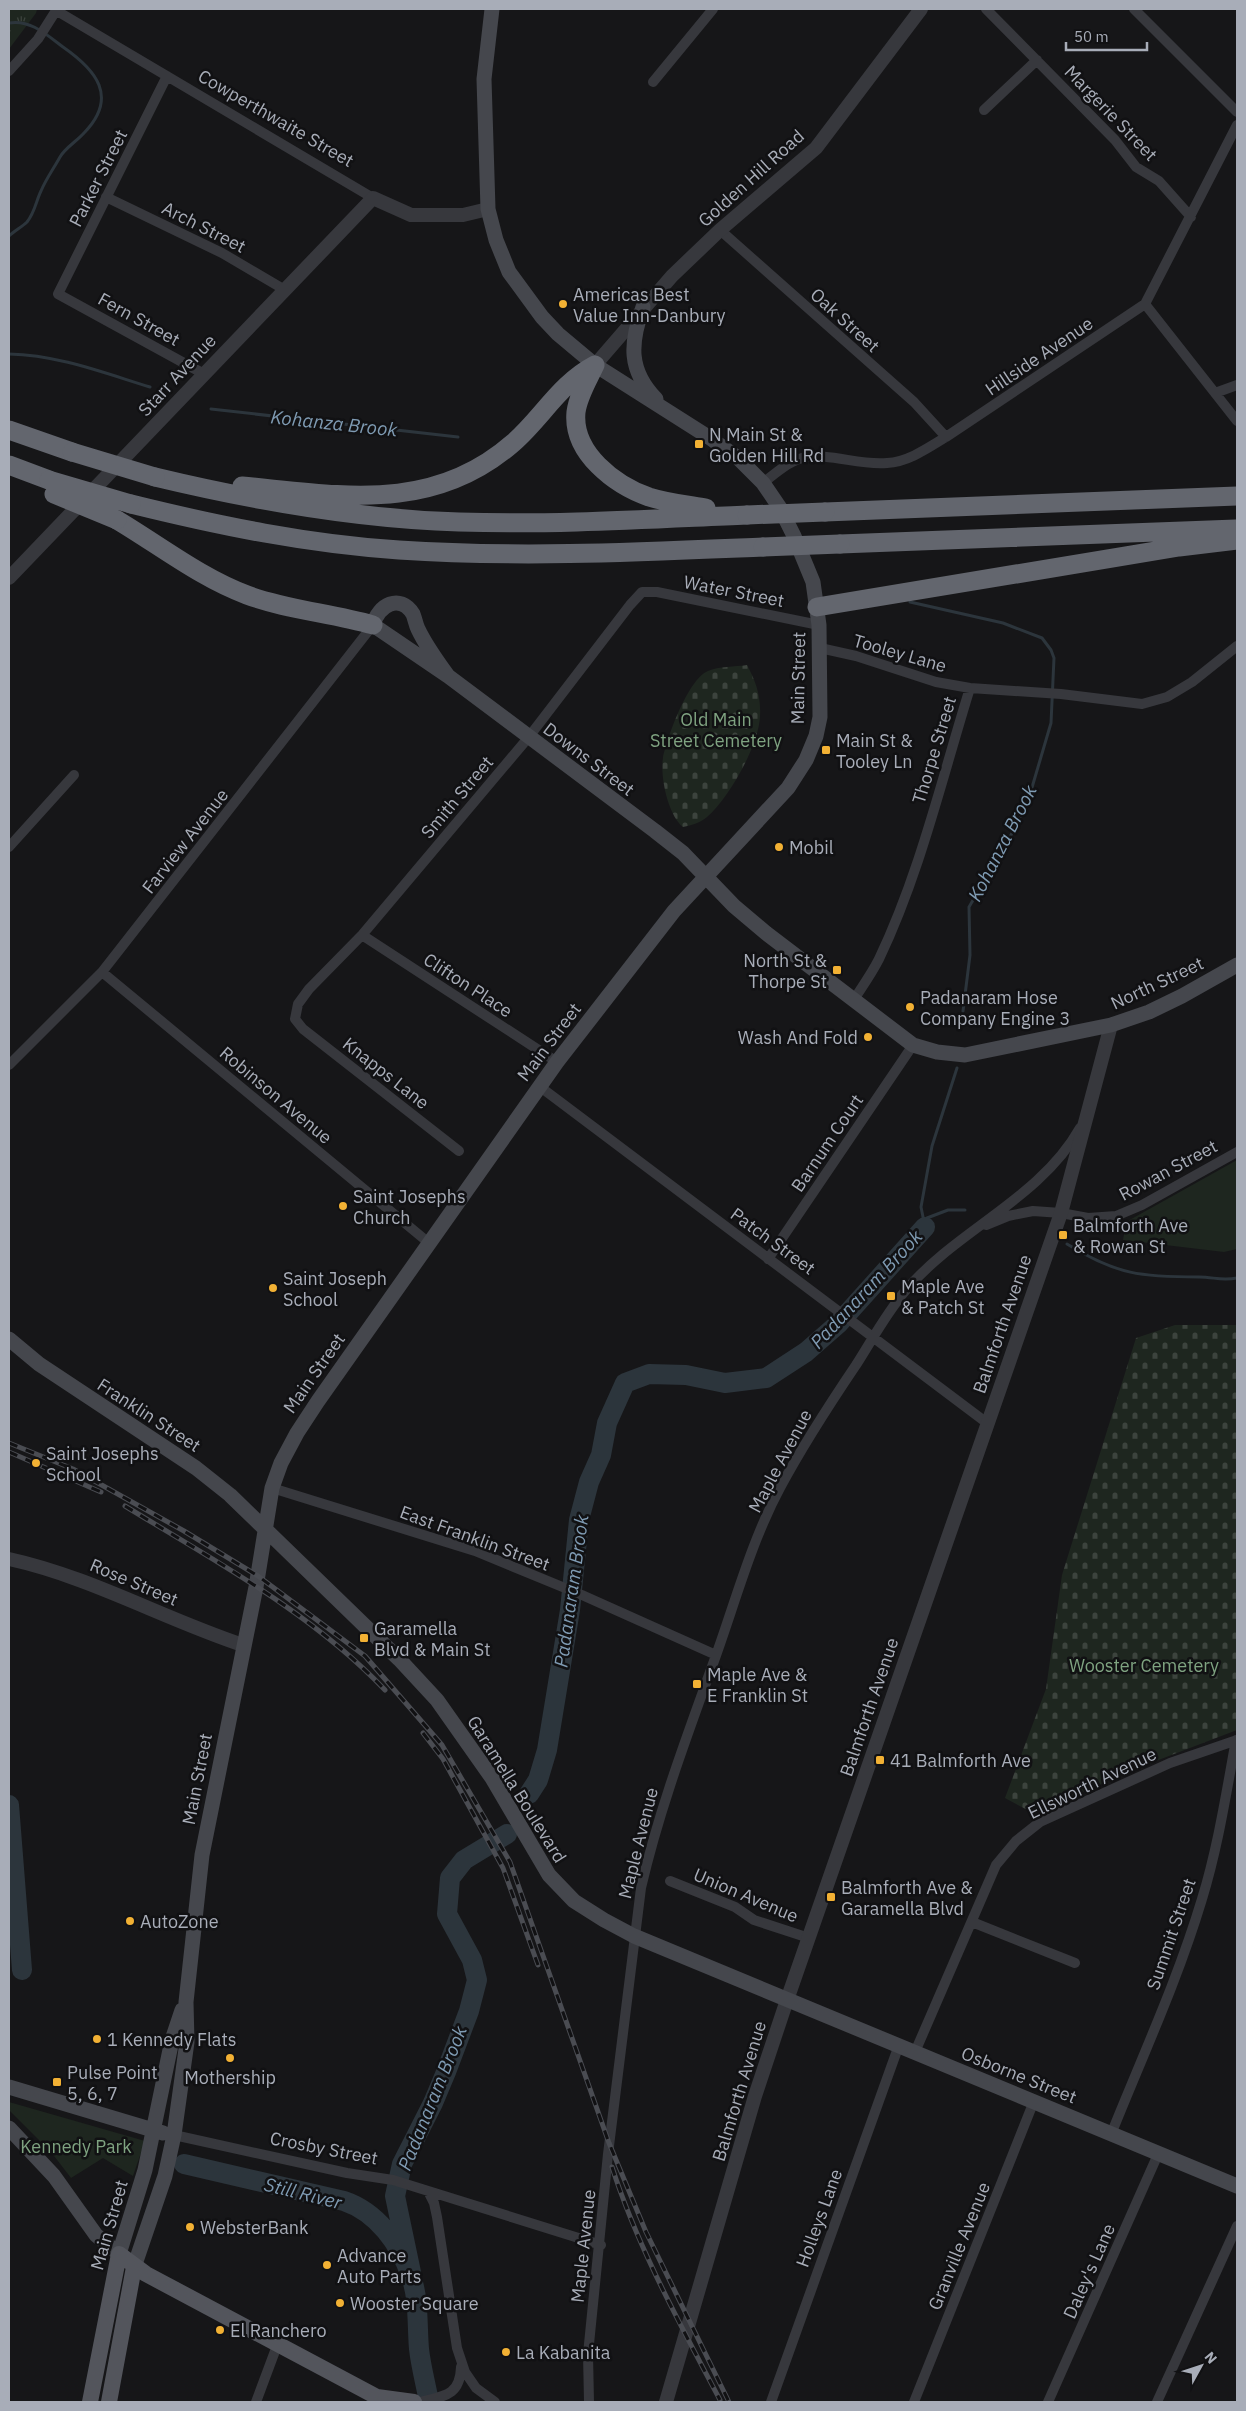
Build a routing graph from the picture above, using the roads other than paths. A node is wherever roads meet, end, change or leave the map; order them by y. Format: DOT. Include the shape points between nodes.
graph roads {
  1 [pos="492,9"];
  2 [pos="713,9"];
  3 [pos="921,9"];
  4 [pos="986,9"];
  5 [pos="1134,9"];
  6 [pos="57,10"];
  7 [pos="1037,60"];
  8 [pos="9,71"];
  9 [pos="167,76"];
  10 [pos="653,82"];
  11 [pos="984,110"];
  12 [pos="1237,112"];
  13 [pos="1237,125"];
  14 [pos="106,197"];
  15 [pos="373,198"];
  16 [pos="488,209"];
  17 [pos="1192,217"];
  18 [pos="720,230"];
  19 [pos="286,290"];
  20 [pos="58,294"];
  21 [pos="1145,304"];
  22 [pos="643,307"];
  23 [pos="595,365"];
  24 [pos="204,374"];
  25 [pos="1237,385"];
  26 [pos="1215,393"];
  27 [pos="667,411"];
  28 [pos="1237,421"];
  29 [pos="9,430"];
  30 [pos="946,437"];
  31 [pos="9,465"];
  32 [pos="9,475"];
  33 [pos="155,477"];
  34 [pos="763,483"];
  35 [pos="45,485"];
  36 [pos="1237,496"];
  37 [pos="747,515"];
  38 [pos="1237,529"];
  39 [pos="1237,540"];
  40 [pos="9,578"];
  41 [pos="642,592"];
  42 [pos="818,616"];
  43 [pos="373,625"];
  44 [pos="1237,646"];
  45 [pos="820,648"];
  46 [pos="448,676"];
  47 [pos="970,688"];
  48 [pos="528,738"];
  49 [pos="74,775"];
  50 [pos="9,847"];
  51 [pos="704,877"];
  52 [pos="362,935"];
  53 [pos="1237,965"];
  54 [pos="102,972"];
  55 [pos="853,1001"];
  56 [pos="295,1019"];
  57 [pos="1111,1025"];
  58 [pos="913,1045"];
  59 [pos="557,1062"];
  60 [pos="9,1065"];
  61 [pos="540,1086"];
  62 [pos="1086,1116"];
  63 [pos="459,1151"];
  64 [pos="1237,1152"];
  65 [pos="1061,1213"];
  66 [pos="969,1233"];
  67 [pos="428,1243"];
  68 [pos="768,1259"];
  69 [pos="874,1336"];
  70 [pos="9,1339"];
  71 [pos="987,1423"];
  72 [pos="272,1488"];
  73 [pos="265,1528"];
  74 [pos="13,1560"];
  75 [pos="243,1645"];
  76 [pos="716,1655"];
  77 [pos="1237,1740"];
  78 [pos="670,1881"];
  79 [pos="972,1922"];
  80 [pos="634,1936"];
  81 [pos="809,1938"];
  82 [pos="1075,1963"];
  83 [pos="787,2000"];
  84 [pos="186,2002"];
  85 [pos="898,2045"];
  86 [pos="915,2052"];
  87 [pos="9,2087"];
  88 [pos="1034,2101"];
  89 [pos="9,2128"];
  90 [pos="153,2131"];
  91 [pos="1112,2132"];
  92 [pos="174,2135"];
  93 [pos="1159,2152"];
  94 [pos="1237,2186"];
  95 [pos="423,2190"];
  96 [pos="1237,2226"];
  97 [pos="600,2245"];
  98 [pos="119,2254"];
  99 [pos="134,2267"];
  100 [pos="278,2343"];
  101 [pos="462,2363"];
  102 [pos="375,2400"];
  103 [pos="90,2402"];
  104 [pos="109,2402"];
  105 [pos="256,2402"];
  106 [pos="413,2402"];
  107 [pos="420,2402"];
  108 [pos="495,2402"];
  109 [pos="589,2402"];
  110 [pos="666,2402"];
  111 [pos="771,2402"];
  112 [pos="914,2402"];
  113 [pos="1048,2402"];
  114 [pos="1157,2402"];
  1 -- 16 [label="main road" via="484,80"];
  2 -- 10 [label="street"];
  3 -- 18 [label="street, Golden Hill Road" via="816,148"];
  4 -- 7 [label="street, Margerie Street"];
  5 -- 12 [label="street"];
  6 -- 8 [label="street" via="38,39"];
  6 -- 9 [label="street, Cowperthwaite Street"];
  7 -- 11 [label="street"];
  7 -- 17 [label="street, Margerie Street" via="1115,140 1136,167 1160,181"];
  9 -- 14 [label="street, Parker Street"];
  9 -- 15 [label="street, Cowperthwaite Street"];
  13 -- 17 [label="street, Hillside Avenue"];
  14 -- 19 [label="street, Arch Street" via="222,253"];
  14 -- 20 [label="street, Parker Street"];
  15 -- 16 [label="street, Cowperthwaite Street" via="411,215 430,217 463,215"];
  15 -- 19 [label="street, Starr Avenue"];
  16 -- 23 [label="main road" via="509,272 545,321"];
  17 -- 21 [label="street, Hillside Avenue"];
  18 -- 22 [label="street, Golden Hill Road"];
  18 -- 30 [label="street, Oak Street" via="914,402"];
  19 -- 24 [label="street, Starr Avenue"];
  20 -- 24 [label="street, Fern Street"];
  21 -- 26 [label="street"];
  21 -- 30 [label="street, Hillside Avenue"];
  22 -- 23 [label="street, Golden Hill Road"];
  22 -- 27 [label="main road" via="633,340 638,373"];
  23 -- 27 [label="main road"];
  23 -- 33 [label="highway" via="562,388 501,454 463,477 421,491 355,496"];
  23 -- 37 [label="highway" via="580,397 576,425 585,447 601,468 633,491 652,498"];
  24 -- 40 [label="street, Starr Avenue"];
  25 -- 26 [label="street"];
  26 -- 28 [label="street"];
  27 -- 34 [label="main road, Main Street" via="738,458"];
  29 -- 33 [label="highway, bridge"];
  30 -- 34 [label="street, Hillside Avenue" via="912,457 888,463 802,458"];
  31 -- 35 [label="highway"];
  32 -- 35 [label="highway"];
  33 -- 37 [label="highway" via="280,504 457,522"];
  34 -- 42 [label="main road, Main Street" via="780,508 806,564 813,582"];
  35 -- 38 [label="highway, bridge" via="277,536 398,550 515,555"];
  35 -- 43 [label="highway, bridge" via="117,520 246,595"];
  36 -- 37 [label="highway, bridge"];
  39 -- 42 [label="highway" via="1179,547"];
  41 -- 42 [label="street, Water Street"];
  41 -- 48 [label="street, Smith Street"];
  42 -- 45 [label="main road, Main Street"];
  43 -- 46 [label="main road, Downs Street"];
  43 -- 46 [label="main road, Downs Street" via="381,608 389,604 406,607 413,614 426,645"];
  43 -- 54 [label="street, Farview Avenue"];
  44 -- 47 [label="street, Thorpe Street" via="1192,682 1167,697 1142,704"];
  45 -- 47 [label="street, Tooley Lane" via="936,682"];
  45 -- 51 [label="main road, Main Street" via="820,717 806,760 788,788"];
  46 -- 48 [label="main road, Downs Street"];
  47 -- 55 [label="street, Thorpe Street" via="898,916 878,960"];
  48 -- 51 [label="main road, Downs Street" via="676,848"];
  48 -- 52 [label="street, Smith Street"];
  49 -- 50 [label="street"];
  51 -- 55 [label="main road, North Street" via="766,933"];
  51 -- 59 [label="main road, Main Street"];
  52 -- 56 [label="street, Smith Street" via="309,988 298,1004"];
  52 -- 59 [label="street, Clifton Place"];
  53 -- 57 [label="main road, North Street" via="1149,1012"];
  54 -- 60 [label="street, Farview Avenue"];
  54 -- 67 [label="street, Robinson Avenue"];
  55 -- 58 [label="main road, North Street"];
  56 -- 63 [label="street, Knapps Lane"];
  57 -- 58 [label="main road, North Street" via="965,1055 936,1052"];
  57 -- 62 [label="street, Balmforth Avenue"];
  58 -- 68 [label="street, Barnum Court"];
  59 -- 61 [label="main road, Main Street"];
  61 -- 67 [label="main road, Main Street"];
  61 -- 68 [label="street, Patch Street"];
  62 -- 65 [label="street, Balmforth Avenue"];
  62 -- 66 [label="street, Rowan Street" via="1072,1142 1038,1180"];
  64 -- 65 [label="street, Rowan Street" via="1116,1216 1088,1218"];
  65 -- 66 [label="street, Rowan Street" via="1033,1211 1008,1216"];
  65 -- 71 [label="street, Balmforth Avenue"];
  66 -- 69 [label="street, Rowan Street" via="935,1260 905,1291"];
  67 -- 72 [label="main road, Main Street" via="297,1433"];
  68 -- 69 [label="street, Patch Street"];
  69 -- 71 [label="street, Patch Street"];
  69 -- 76 [label="street, Maple Avenue" via="779,1489 748,1563"];
  70 -- 73 [label="main road, Franklin Street" via="39,1364 196,1468"];
  71 -- 81 [label="street, Balmforth Avenue"];
  72 -- 73 [label="main road, Main Street"];
  72 -- 76 [label="street, East Franklin Street" via="475,1551"];
  73 -- 75 [label="main road, Main Street"];
  73 -- 80 [label="main road, Garamella Boulevard" via="399,1658 437,1700 492,1778 549,1875 574,1900"];
  74 -- 75 [label="street, Rose Street" via="71,1576 203,1632"];
  75 -- 84 [label="main road, Main Street" via="203,1851"];
  76 -- 80 [label="street, Maple Avenue" via="674,1769 650,1847"];
  77 -- 79 [label="street, Ellsworth Avenue" via="1170,1763 1040,1822 1016,1841 996,1865"];
  77 -- 91 [label="street, Summit Street" via="1216,1848 1202,1900"];
  78 -- 81 [label="street, Union Avenue" via="735,1907 754,1920"];
  79 -- 82 [label="street"];
  79 -- 86 [label="street, Ellsworth Avenue"];
  80 -- 83 [label="main road, Garamella Boulevard"];
  80 -- 97 [label="street, Maple Avenue"];
  81 -- 83 [label="street, Balmforth Avenue"];
  83 -- 85 [label="main road, Osborne Street"];
  83 -- 110 [label="street, Balmforth Avenue" via="755,2096"];
  84 -- 90 [label="main road, Main Street" via="172,2040"];
  84 -- 92 [label="main road, Main Street" via="187,2042"];
  85 -- 86 [label="main road, Osborne Street"];
  85 -- 111 [label="street, Holleys Lane"];
  86 -- 88 [label="main road, Osborne Street"];
  87 -- 90 [label="main road, Crosby Street"];
  88 -- 91 [label="main road, Osborne Street"];
  88 -- 112 [label="street, Granville Avenue"];
  89 -- 98 [label="main road" via="54,2176 96,2235"];
  90 -- 92 [label="main road, Crosby Street"];
  90 -- 98 [label="main road, Main Street" via="145,2170"];
  91 -- 93 [label="main road, Osborne Street"];
  92 -- 95 [label="street, Crosby Street" via="347,2174 393,2180"];
  92 -- 99 [label="main road, Main Street" via="165,2176"];
  93 -- 94 [label="main road, Osborne Street"];
  93 -- 113 [label="street, Daley's Lane"];
  95 -- 97 [label="street, Crosby Street"];
  95 -- 101 [label="street" via="434,2203 456,2348"];
  96 -- 114 [label="street"];
  97 -- 109 [label="street, Maple Avenue" via="588,2354"];
  98 -- 99 [label="main road"];
  98 -- 103 [label="main road, Main Street"];
  99 -- 100 [label="main road"];
  99 -- 104 [label="main road, Main Street"];
  100 -- 102 [label="main road"];
  100 -- 105 [label="street"];
  101 -- 107 [label="street" via="461,2379 447,2396"];
  101 -- 108 [label="street" via="464,2372 476,2388"];
  102 -- 106 [label="main road"];
}
